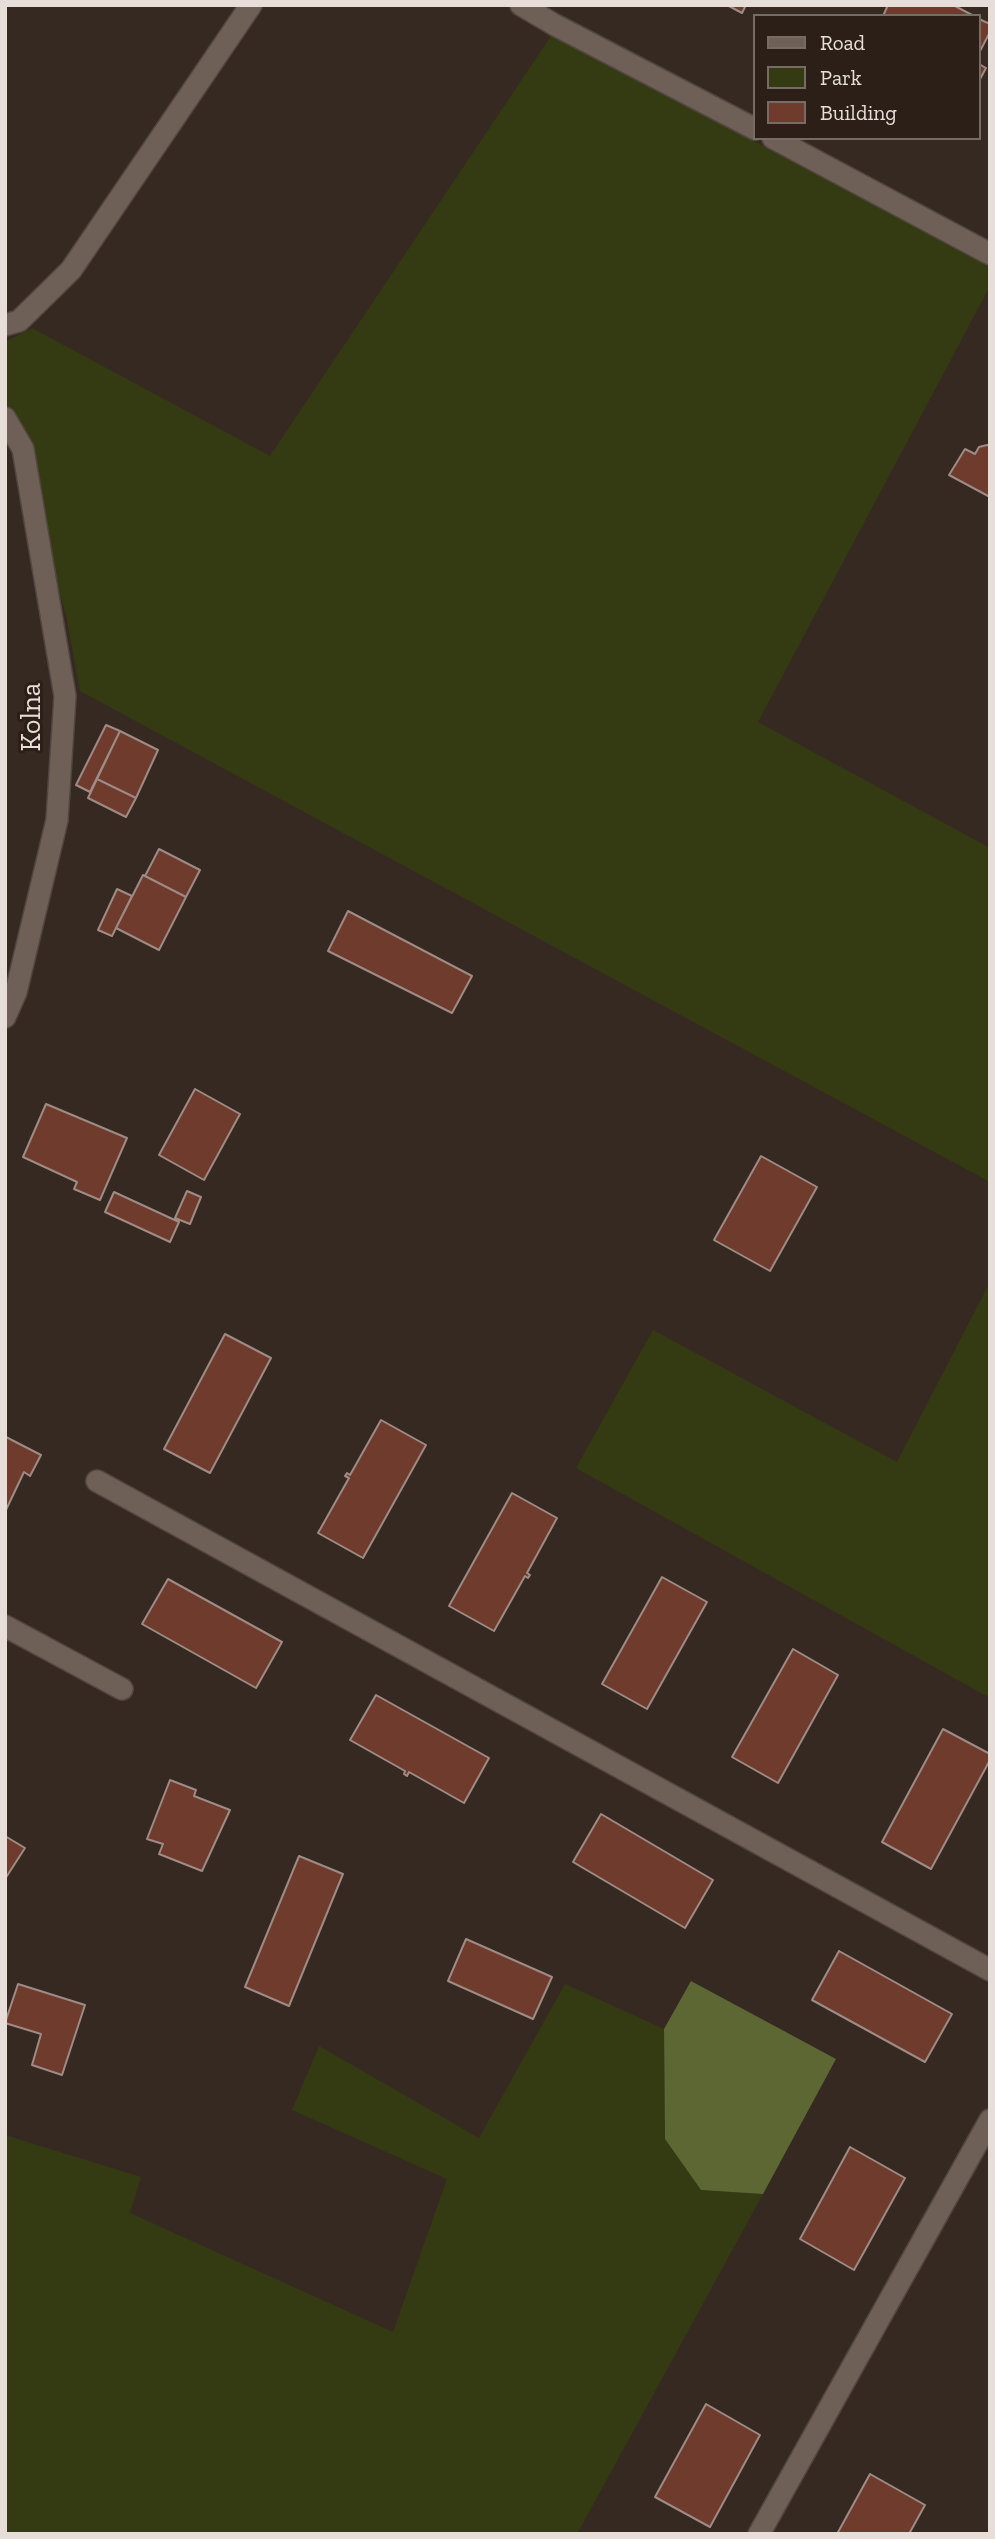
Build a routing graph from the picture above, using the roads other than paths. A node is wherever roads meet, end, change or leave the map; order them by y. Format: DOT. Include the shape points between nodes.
graph roads {
  1 [pos="251,5"];
  2 [pos="522,5"];
  3 [pos="754,128"];
  4 [pos="777,140"];
  5 [pos="990,254"];
  6 [pos="5,325"];
  7 [pos="5,418"];
  8 [pos="5,1017"];
  9 [pos="97,1480"];
  10 [pos="5,1626"];
  11 [pos="122,1689"];
  12 [pos="990,1970"];
  13 [pos="990,2120"];
  14 [pos="759,2534"];
  1 -- 6 [label="street" via="71,270 19,321"];
  2 -- 3 [label="street"];
  4 -- 5 [label="street"];
  7 -- 8 [label="street, Kolna" via="23,449 65,696 57,820 16,992"];
  9 -- 12 [label="street"];
  10 -- 11 [label="street"];
  13 -- 14 [label="street"];
}
